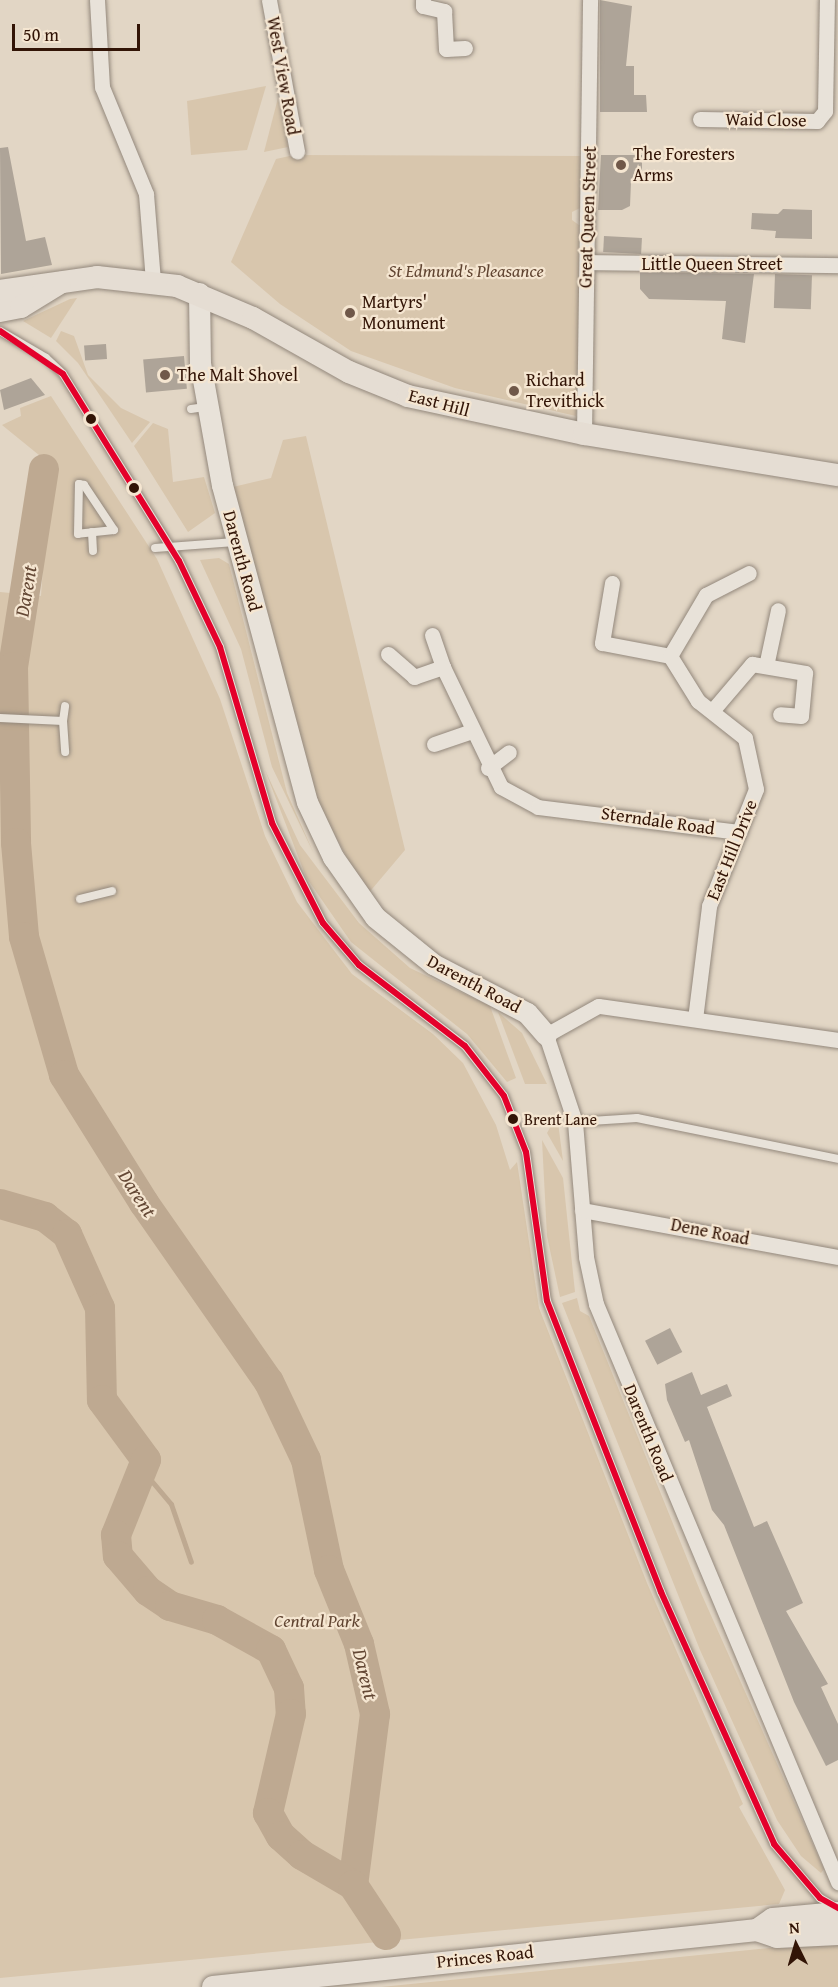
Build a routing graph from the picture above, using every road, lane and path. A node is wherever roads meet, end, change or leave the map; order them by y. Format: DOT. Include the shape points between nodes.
graph roads {
  1 [pos="97,0"];
  2 [pos="269,0"];
  3 [pos="423,0"];
  4 [pos="590,0"];
  5 [pos="827,0"];
  6 [pos="465,48"];
  7 [pos="700,119"];
  8 [pos="297,151"];
  9 [pos="587,262"];
  10 [pos="838,265"];
  11 [pos="153,281"];
  12 [pos="61,282"];
  13 [pos="0,291"];
  14 [pos="199,293"];
  15 [pos="0,310"];
  16 [pos="0,331"];
  17 [pos="584,434"];
  18 [pos="838,475"];
  19 [pos="92,532"];
  20 [pos="236,542"];
  21 [pos="172,547"];
  22 [pos="155,549"];
  23 [pos="93,551"];
  24 [pos="749,573"];
  25 [pos="612,583"];
  26 [pos="778,610"];
  27 [pos="432,635"];
  28 [pos="388,654"];
  29 [pos="670,656"];
  30 [pos="766,666"];
  31 [pos="443,667"];
  32 [pos="65,705"];
  33 [pos="712,711"];
  34 [pos="780,714"];
  35 [pos="0,718"];
  36 [pos="63,722"];
  37 [pos="471,731"];
  38 [pos="434,744"];
  39 [pos="65,752"];
  40 [pos="508,753"];
  41 [pos="488,768"];
  42 [pos="739,832"];
  43 [pos="112,891"];
  44 [pos="80,899"];
  45 [pos="695,1019"];
  46 [pos="546,1035"];
  47 [pos="838,1040"];
  48 [pos="575,1122"];
  49 [pos="838,1159"];
  50 [pos="582,1210"];
  51 [pos="838,1257"];
  52 [pos="838,1882"];
  53 [pos="838,1908"];
  54 [pos="838,1913"];
  55 [pos="757,1930"];
  56 [pos="838,1934"];
  57 [pos="213,1987"];
  1 -- 11 [label="street" via="102,87 146,194"];
  2 -- 8 [label="street, West View Road"];
  3 -- 6 [label="street" via="423,6 444,10 446,49"];
  4 -- 9 [label="street, Great Queen Street"];
  5 -- 7 [label="street, Waid Close" via="825,111 817,121"];
  9 -- 10 [label="street, Little Queen Street"];
  9 -- 17 [label="street, Great Queen Street"];
  11 -- 12 [label="main road, East Hill" via="97,277"];
  11 -- 14 [label="main road, East Hill"];
  12 -- 13 [label="main road, East Hill"];
  12 -- 15 [label="main road, East Hill" via="21,307"];
  14 -- 17 [label="main road, East Hill" via="387,388"];
  14 -- 20 [label="street, Darenth Road" via="199,408"];
  16 -- 21 [label="lane" via="46,358 63,375"];
  17 -- 18 [label="main road, East Hill"];
  19 -- 19 [label="lane" via="114,530 79,484 78,534"];
  19 -- 23 [label="lane"];
  20 -- 21 [label="lane"];
  20 -- 46 [label="street, Darenth Road" via="304,791 333,857 375,917 399,941 433,964 505,998"];
  21 -- 22 [label="lane"];
  21 -- 53 [label="lane" via="220,647 264,802 311,904 348,954 465,1046 504,1096 526,1152 547,1301 662,1592 774,1844 820,1898"];
  24 -- 29 [label="street" via="706,595"];
  25 -- 29 [label="street" via="602,644"];
  26 -- 30 [label="street"];
  27 -- 31 [label="street, Sterndale Road"];
  28 -- 31 [label="street" via="414,677"];
  29 -- 33 [label="street" via="698,701"];
  30 -- 33 [label="street" via="752,664"];
  30 -- 34 [label="street" via="805,673 801,716"];
  31 -- 37 [label="street, Sterndale Road"];
  32 -- 36 [label="lane"];
  33 -- 42 [label="street, East Hill Drive" via="745,738 756,789"];
  35 -- 36 [label="lane"];
  36 -- 39 [label="lane"];
  37 -- 38 [label="street"];
  37 -- 41 [label="street, Sterndale Road"];
  40 -- 41 [label="street"];
  41 -- 42 [label="street, Sterndale Road" via="501,788 538,807"];
  42 -- 45 [label="street, East Hill Drive" via="709,906"];
  43 -- 44 [label="lane"];
  45 -- 46 [label="street" via="598,1006"];
  45 -- 47 [label="street"];
  46 -- 48 [label="street, Darenth Road"];
  48 -- 49 [label="lane" via="637,1118"];
  48 -- 50 [label="street, Darenth Road"];
  50 -- 51 [label="street, Dene Road"];
  50 -- 52 [label="street, Darenth Road" via="596,1304"];
  54 -- 55 [label="main road, Princes Road" via="773,1919"];
  55 -- 56 [label="main road, Princes Road" via="777,1937"];
  55 -- 57 [label="main road, Princes Road"];
}
